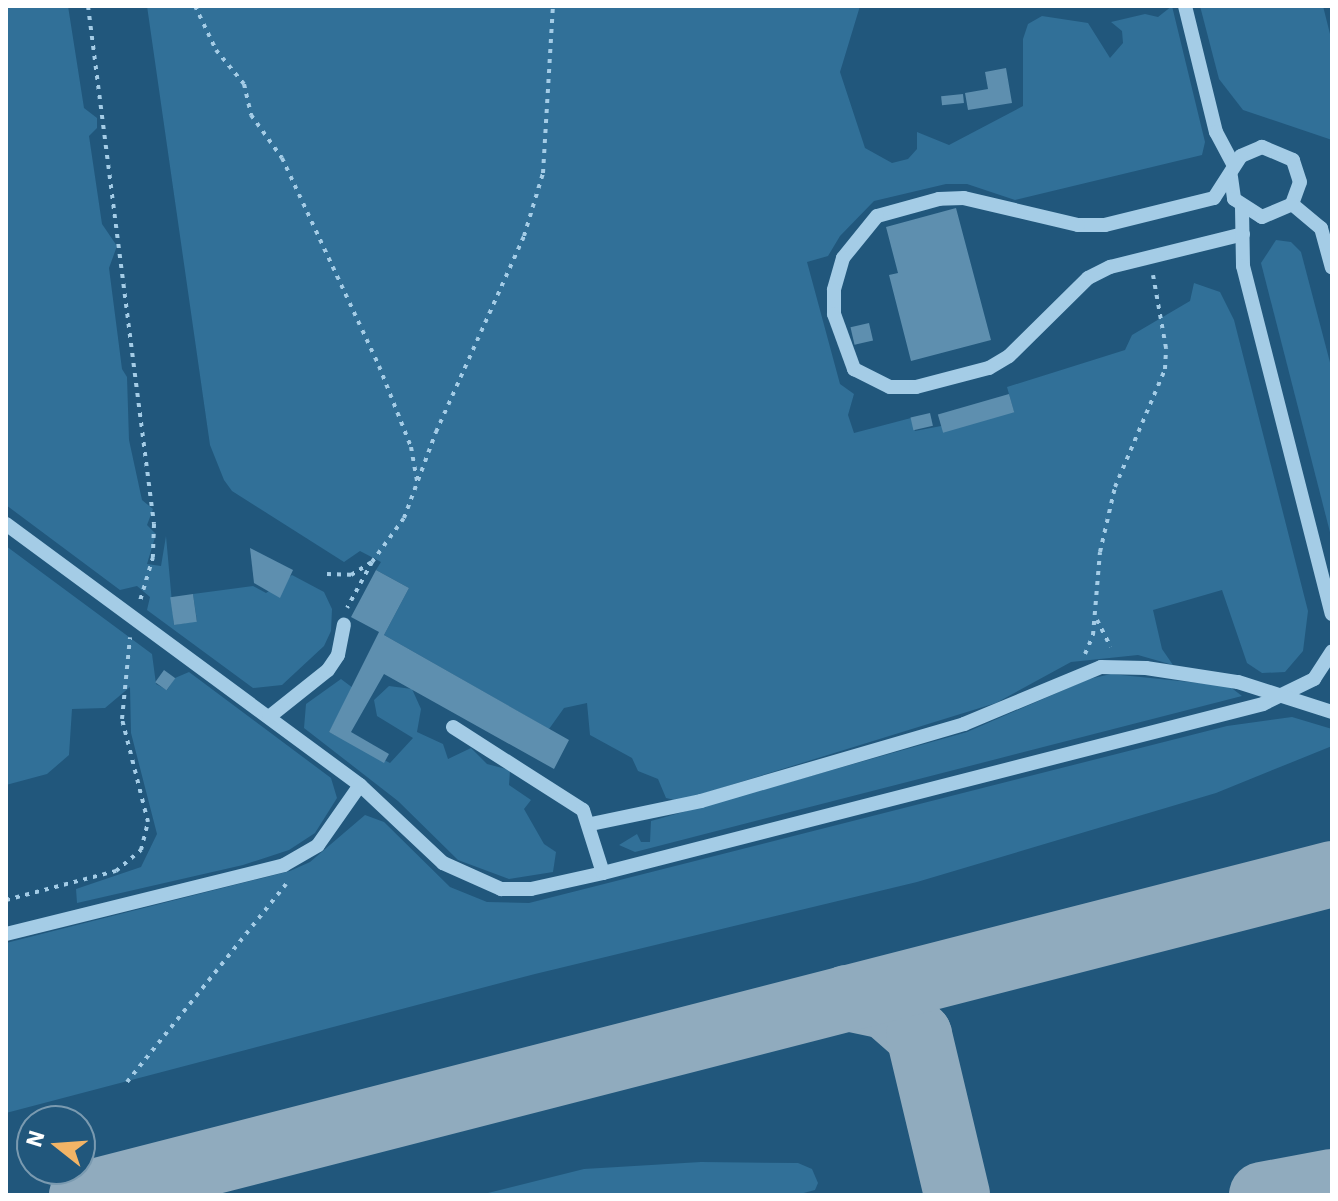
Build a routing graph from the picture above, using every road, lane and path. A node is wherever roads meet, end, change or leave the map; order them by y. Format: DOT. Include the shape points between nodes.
graph roads {
  1 [pos="88,6"];
  2 [pos="195,6"];
  3 [pos="553,6"];
  4 [pos="927,6"];
  5 [pos="940,6"];
  6 [pos="1185,6"];
  7 [pos="1232,171"];
  8 [pos="1292,204"];
  9 [pos="1242,208"];
  10 [pos="1327,226"];
  11 [pos="1243,234"];
  12 [pos="1149,257"];
  13 [pos="1332,268"];
  14 [pos="417,484"];
  15 [pos="6,524"];
  16 [pos="372,562"];
  17 [pos="327,574"];
  18 [pos="1332,614"];
  19 [pos="134,618"];
  20 [pos="344,622"];
  21 [pos="1332,651"];
  22 [pos="1066,678"];
  23 [pos="1286,696"];
  24 [pos="1332,712"];
  25 [pos="269,717"];
  26 [pos="453,727"];
  27 [pos="360,785"];
  28 [pos="591,824"];
  29 [pos="603,873"];
  30 [pos="289,880"];
  31 [pos="6,900"];
  32 [pos="6,934"];
  33 [pos="127,1082"];
  1 -- 19 [label="path" via="154,524 153,557"];
  2 -- 14 [label="path" via="216,50 244,84 251,115 282,158 373,353 411,447"];
  3 -- 14 [label="path" via="540,190"];
  4 -- 5 [label="path"];
  6 -- 7 [label="lane" via="1216,132"];
  7 -- 8 [label="lane" via="1251,150 1284,152 1298,171"];
  7 -- 9 [label="lane" via="1234,199"];
  7 -- 12 [label="lane" via="1214,198 1105,225 1078,225 964,198 939,199 877,216 843,258 834,314 854,369 890,387 916,387 989,368 1009,356 1088,278"];
  8 -- 9 [label="lane" via="1273,216"];
  8 -- 10 [label="lane"];
  9 -- 11 [label="lane"];
  10 -- 13 [label="lane"];
  11 -- 12 [label="lane"];
  11 -- 18 [label="lane" via="1243,266"];
  12 -- 22 [label="path" via="1165,369 1107,517 1093,635"];
  14 -- 16 [label="path" via="398,531"];
  15 -- 19 [label="lane"];
  16 -- 17 [label="path" via="351,575"];
  16 -- 20 [label="path"];
  19 -- 25 [label="lane"];
  19 -- 31 [label="path" via="122,719 148,822 141,850 116,871"];
  20 -- 25 [label="lane" via="338,655 328,670"];
  21 -- 23 [label="lane" via="1314,679"];
  22 -- 23 [label="lane" via="1101,667 1146,668 1238,682"];
  22 -- 28 [label="lane" via="964,724 701,801"];
  23 -- 24 [label="lane"];
  23 -- 29 [label="lane"];
  25 -- 27 [label="lane"];
  26 -- 28 [label="lane" via="572,799"];
  27 -- 29 [label="lane" via="443,863 480,884 531,889"];
  27 -- 32 [label="lane" via="318,845 284,865"];
  28 -- 29 [label="lane"];
  30 -- 33 [label="path"];
}
